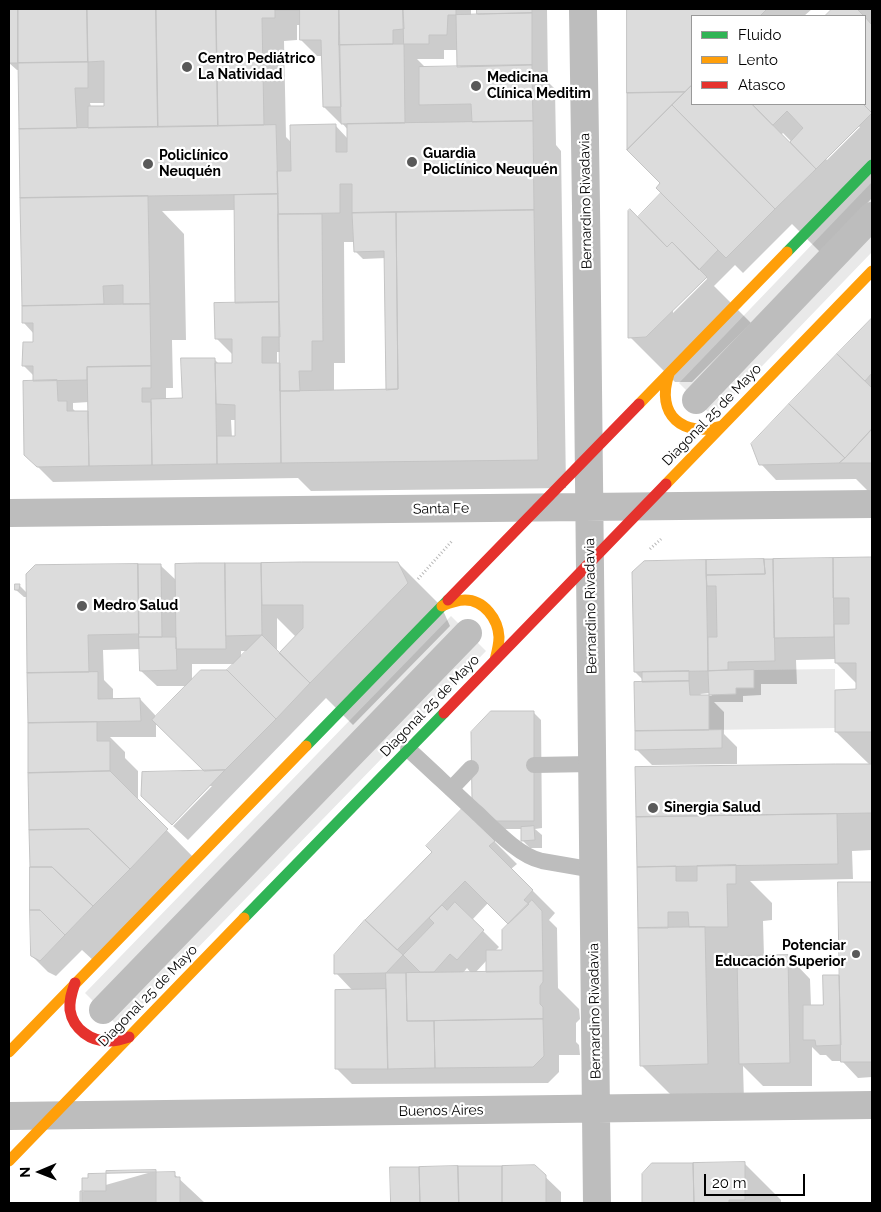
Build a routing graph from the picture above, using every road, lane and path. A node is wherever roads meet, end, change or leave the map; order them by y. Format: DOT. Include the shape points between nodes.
graph roads {
  1 [pos="582,9"];
  2 [pos="872,165"];
  3 [pos="872,216"];
  4 [pos="872,271"];
  5 [pos="669,374"];
  6 [pos="696,400"];
  7 [pos="722,426"];
  8 [pos="589,455"];
  9 [pos="872,504"];
  10 [pos="645,506"];
  11 [pos="538,507"];
  12 [pos="589,507"];
  13 [pos="9,513"];
  14 [pos="453,540"];
  15 [pos="590,562"];
  16 [pos="418,579"];
  17 [pos="442,606"];
  18 [pos="468,633"];
  19 [pos="495,660"];
  20 [pos="408,749"];
  21 [pos="592,764"];
  22 [pos="534,765"];
  23 [pos="471,768"];
  24 [pos="451,790"];
  25 [pos="594,870"];
  26 [pos="75,983"];
  27 [pos="103,1010"];
  28 [pos="129,1037"];
  29 [pos="9,1052"];
  30 [pos="872,1105"];
  31 [pos="596,1108"];
  32 [pos="9,1116"];
  33 [pos="53,1116"];
  34 [pos="9,1161"];
  35 [pos="597,1203"];
  1 -- 8 [label="street, Bernardino Rivadavia"];
  2 -- 5 [label="main road"];
  3 -- 6 [label="street"];
  4 -- 7 [label="main road, Diagonal 25 de Mayo"];
  5 -- 7 [label="main road" via="665,403 678,422 700,430"];
  5 -- 8 [label="main road"];
  7 -- 10 [label="main road, Diagonal 25 de Mayo"];
  8 -- 11 [label="main road"];
  8 -- 12 [label="street, Bernardino Rivadavia"];
  9 -- 10 [label="street, Santa Fe"];
  10 -- 12 [label="street, Santa Fe"];
  10 -- 15 [label="main road, Diagonal 25 de Mayo"];
  11 -- 12 [label="street, Santa Fe"];
  11 -- 13 [label="street, Santa Fe"];
  11 -- 17 [label="main road"];
  12 -- 15 [label="street, Bernardino Rivadavia"];
  14 -- 16 [label="path"];
  15 -- 19 [label="main road, Diagonal 25 de Mayo"];
  15 -- 21 [label="street, Bernardino Rivadavia"];
  17 -- 19 [label="main road" via="452,601 472,601 491,614 499,637"];
  17 -- 26 [label="main road"];
  18 -- 27 [label="street"];
  19 -- 20 [label="main road, Diagonal 25 de Mayo"];
  20 -- 24 [label="lane"];
  20 -- 28 [label="main road, Diagonal 25 de Mayo"];
  21 -- 22 [label="lane"];
  21 -- 25 [label="street, Bernardino Rivadavia"];
  23 -- 24 [label="lane"];
  24 -- 25 [label="lane" via="495,831 531,858"];
  25 -- 31 [label="street, Bernardino Rivadavia"];
  26 -- 28 [label="main road" via="69,1003 75,1025 95,1040 106,1042"];
  26 -- 29 [label="main road"];
  28 -- 33 [label="main road, Diagonal 25 de Mayo"];
  30 -- 31 [label="street, Buenos Aires"];
  31 -- 33 [label="street, Buenos Aires"];
  31 -- 35 [label="street, Bernardino Rivadavia"];
  32 -- 33 [label="street, Buenos Aires"];
  33 -- 34 [label="main road, Diagonal 25 de Mayo"];
}
